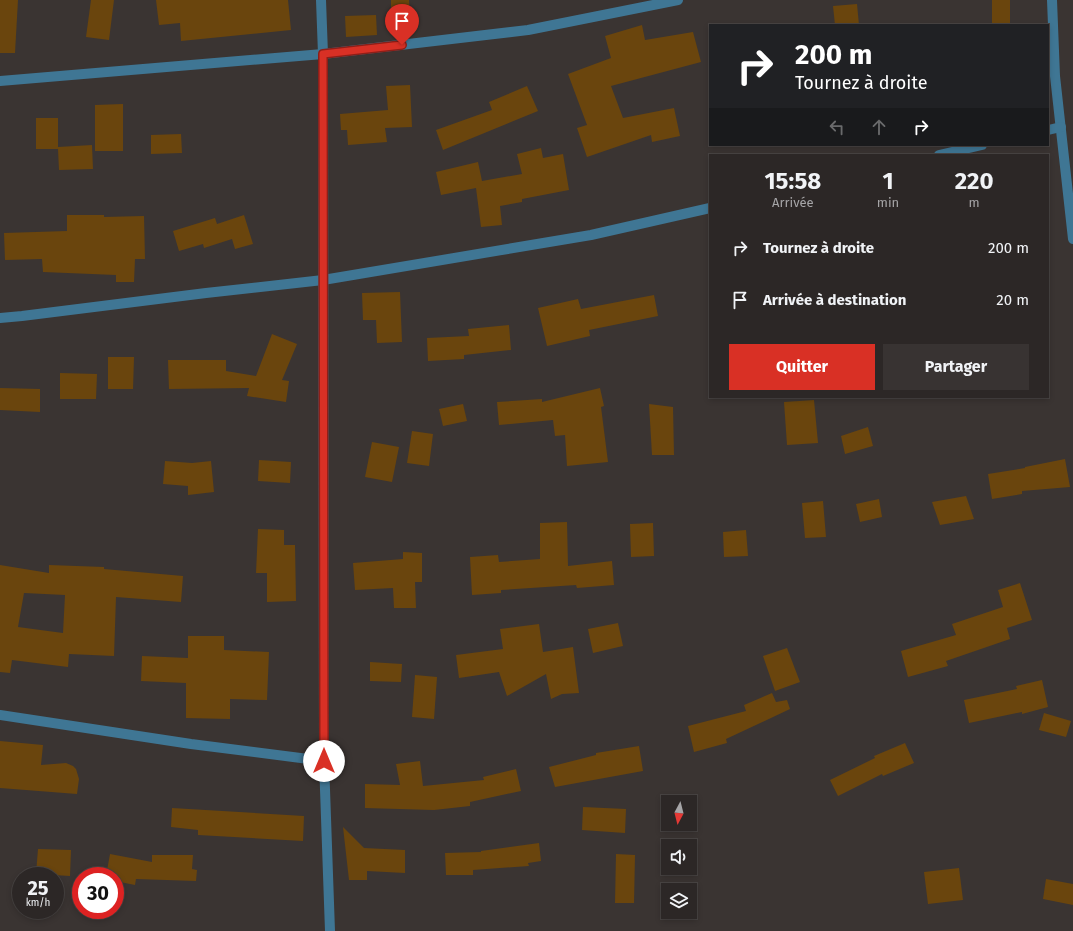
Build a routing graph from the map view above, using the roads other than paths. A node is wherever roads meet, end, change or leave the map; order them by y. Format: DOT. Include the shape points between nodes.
graph roads {
  1 [pos="321,0"];
  2 [pos="678,0"];
  3 [pos="1052,0"];
  4 [pos="323,54"];
  5 [pos="0,81"];
  6 [pos="1061,127"];
  7 [pos="1049,130"];
  8 [pos="978,146"];
  9 [pos="943,154"];
  10 [pos="709,208"];
  11 [pos="1073,239"];
  12 [pos="323,280"];
  13 [pos="0,318"];
  14 [pos="0,715"];
  15 [pos="324,761"];
  16 [pos="330,931"];
  1 -- 4 [label="street"];
  2 -- 4 [label="street" via="528,30"];
  3 -- 6 [label="street" via="1055,76"];
  4 -- 5 [label="street"];
  4 -- 12 [label="street"];
  6 -- 7 [label="street"];
  6 -- 11 [label="street"];
  8 -- 9 [label="street"];
  10 -- 12 [label="street" via="591,235"];
  12 -- 13 [label="street"];
  12 -- 15 [label="street"];
  14 -- 15 [label="street"];
  15 -- 16 [label="street"];
}
